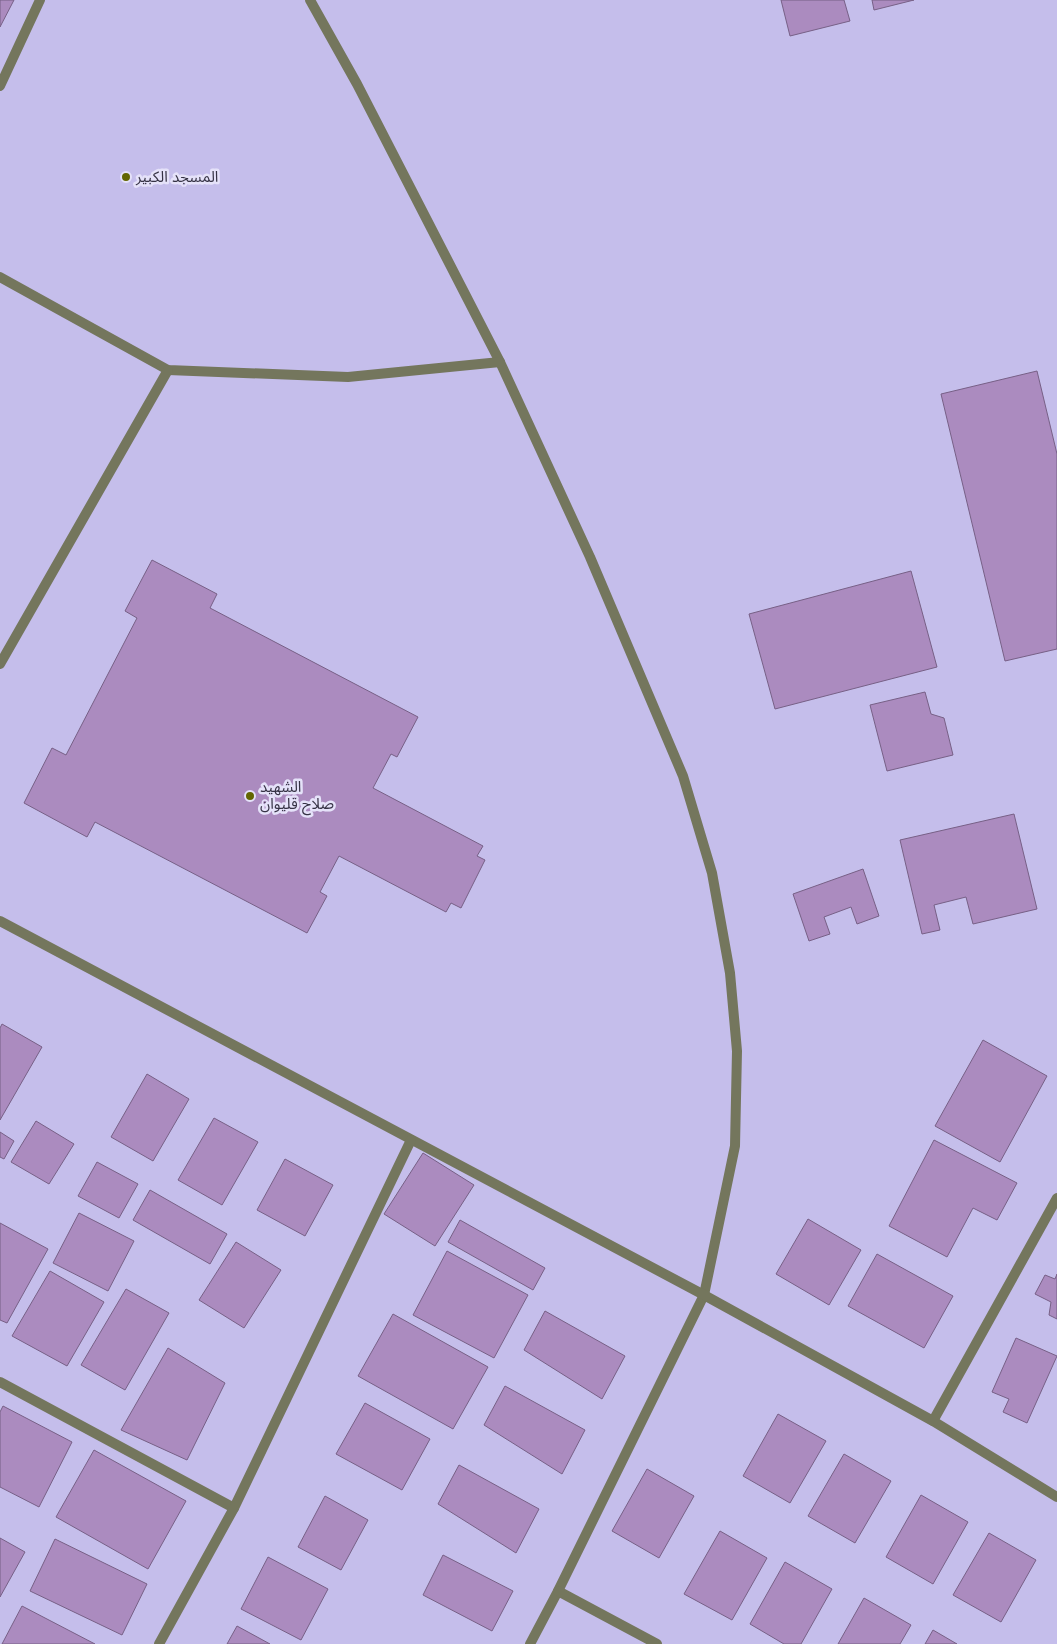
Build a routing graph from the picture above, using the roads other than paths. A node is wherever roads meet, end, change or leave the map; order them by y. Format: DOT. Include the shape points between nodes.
graph roads {
  1 [pos="40,0"];
  2 [pos="310,0"];
  3 [pos="0,86"];
  4 [pos="0,277"];
  5 [pos="500,362"];
  6 [pos="168,370"];
  7 [pos="0,664"];
  8 [pos="0,921"];
  9 [pos="411,1140"];
  10 [pos="1056,1203"];
  11 [pos="704,1295"];
  12 [pos="0,1382"];
  13 [pos="933,1421"];
  14 [pos="1057,1496"];
  15 [pos="234,1508"];
  16 [pos="558,1591"];
  17 [pos="159,1644"];
  18 [pos="530,1644"];
  19 [pos="658,1644"];
  1 -- 3 [label="street"];
  2 -- 5 [label="street"];
  4 -- 6 [label="street"];
  5 -- 6 [label="street" via="348,377"];
  5 -- 11 [label="street" via="590,557 683,776 712,873 730,973 737,1051 735,1146"];
  6 -- 7 [label="street"];
  8 -- 9 [label="street"];
  9 -- 11 [label="street"];
  9 -- 15 [label="street"];
  10 -- 13 [label="street"];
  11 -- 13 [label="street"];
  11 -- 16 [label="street"];
  12 -- 15 [label="street"];
  13 -- 14 [label="street"];
  15 -- 17 [label="street"];
  16 -- 18 [label="street"];
  16 -- 19 [label="street"];
}
